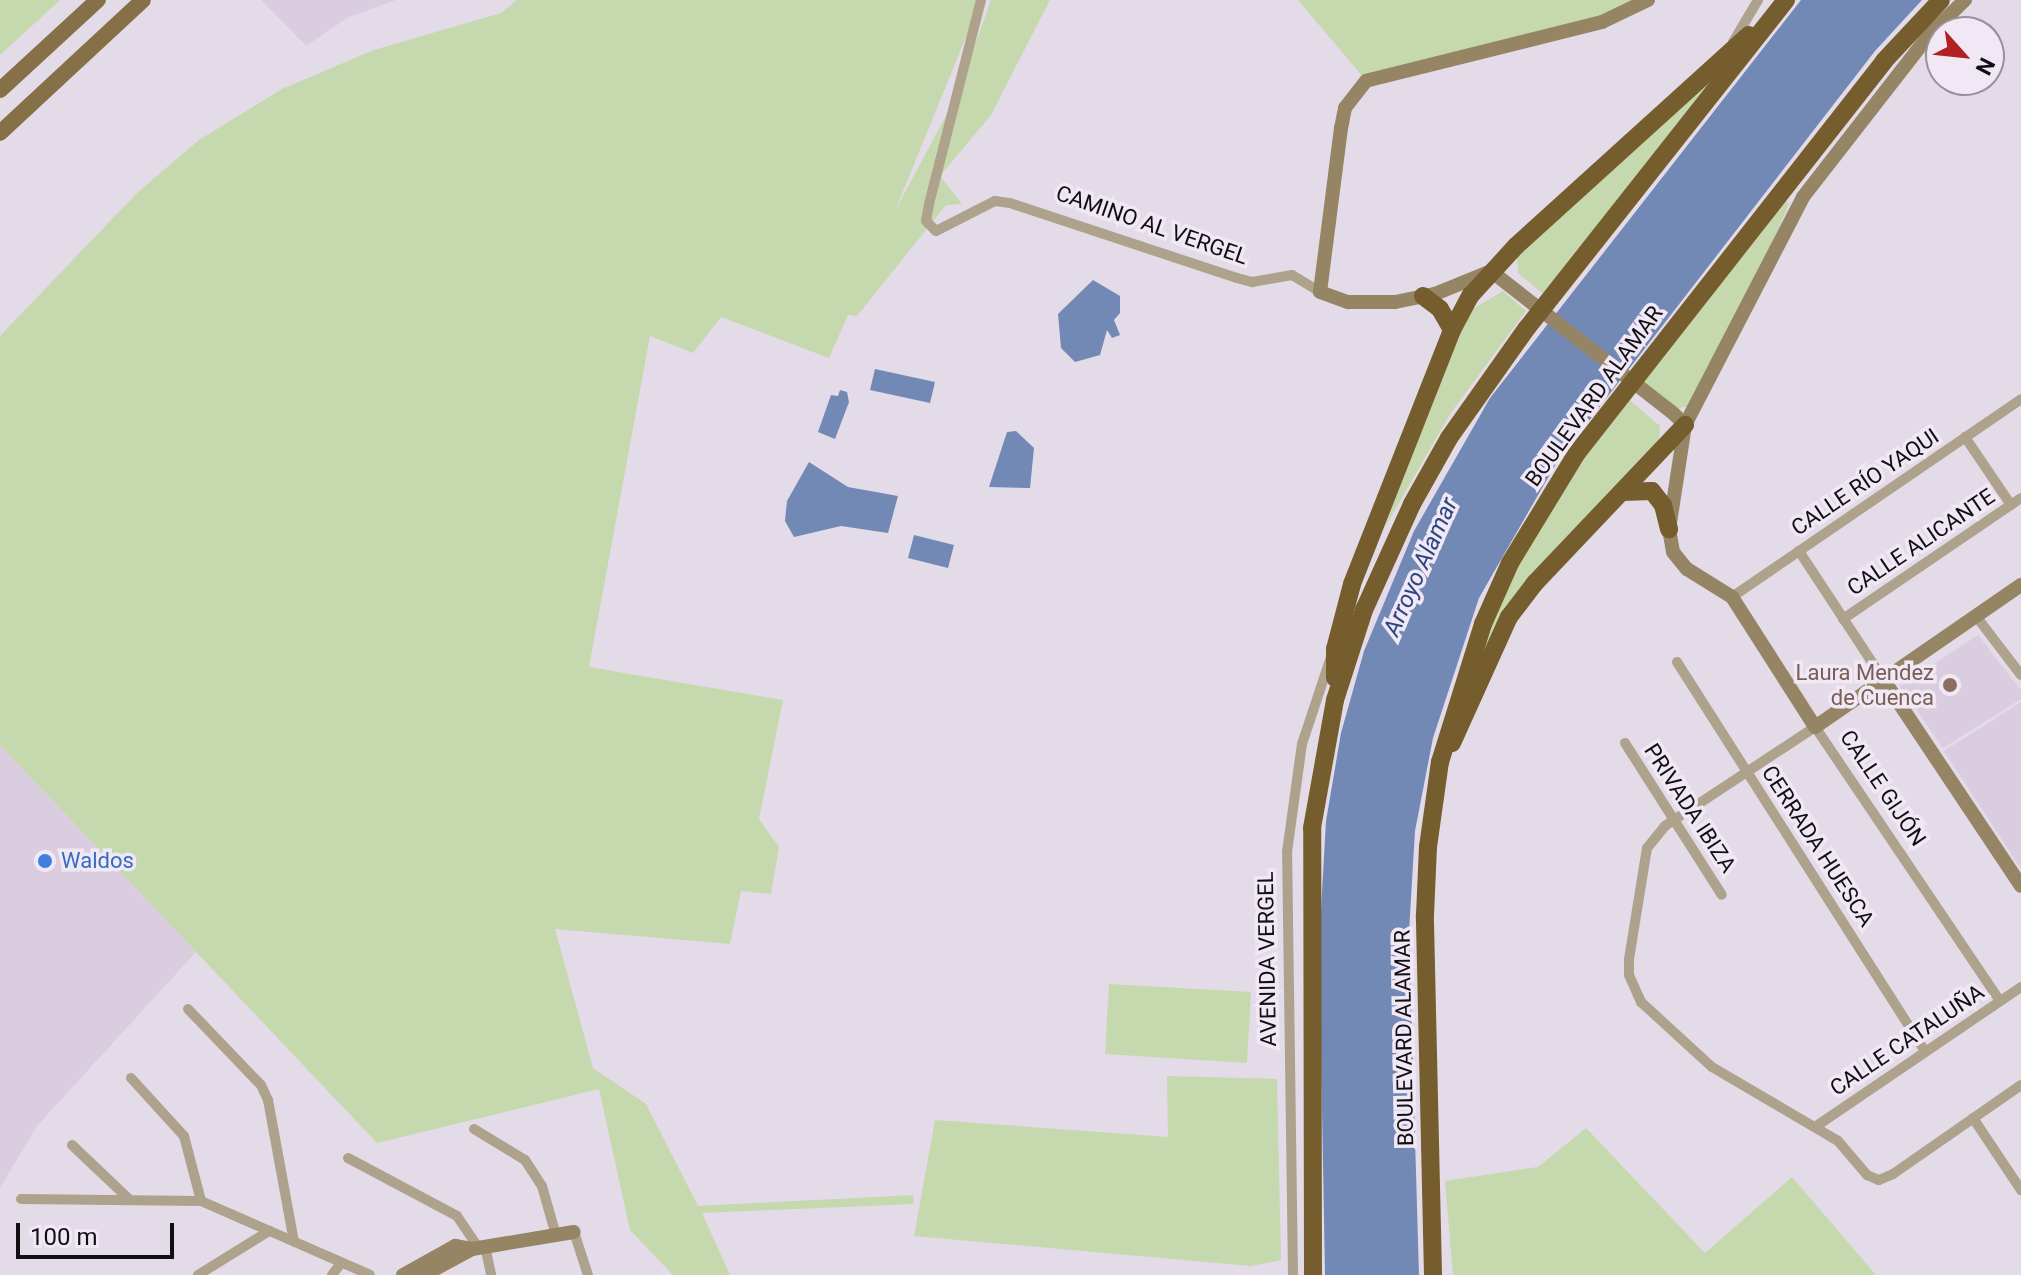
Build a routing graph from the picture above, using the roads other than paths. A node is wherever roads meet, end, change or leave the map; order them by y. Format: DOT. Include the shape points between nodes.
graph roads {
  1 [pos="98,0"];
  2 [pos="143,0"];
  3 [pos="981,0"];
  4 [pos="1648,0"];
  5 [pos="1758,0"];
  6 [pos="1786,0"];
  7 [pos="1941,0"];
  8 [pos="1965,0"];
  9 [pos="1774,16"];
  10 [pos="1726,54"];
  11 [pos="0,90"];
  12 [pos="0,133"];
  13 [pos="1499,276"];
  14 [pos="1320,292"];
  15 [pos="1423,296"];
  16 [pos="1452,330"];
  17 [pos="2021,399"];
  18 [pos="1679,420"];
  19 [pos="1965,437"];
  20 [pos="1623,492"];
  21 [pos="2021,498"];
  22 [pos="2011,505"];
  23 [pos="1669,529"];
  24 [pos="1799,551"];
  25 [pos="2021,585"];
  26 [pos="1732,597"];
  27 [pos="1976,616"];
  28 [pos="1843,619"];
  29 [pos="1335,649"];
  30 [pos="1677,662"];
  31 [pos="2021,675"];
  32 [pos="1885,682"];
  33 [pos="1335,700"];
  34 [pos="1815,727"];
  35 [pos="1625,743"];
  36 [pos="1440,762"];
  37 [pos="1747,773"];
  38 [pos="1676,820"];
  39 [pos="2021,886"];
  40 [pos="1722,895"];
  41 [pos="2021,987"];
  42 [pos="2000,1001"];
  43 [pos="188,1009"];
  44 [pos="1925,1052"];
  45 [pos="131,1078"];
  46 [pos="2021,1085"];
  47 [pos="1973,1118"];
  48 [pos="1815,1127"];
  49 [pos="474,1129"];
  50 [pos="72,1145"];
  51 [pos="348,1158"];
  52 [pos="2021,1190"];
  53 [pos="21,1199"];
  54 [pos="129,1199"];
  55 [pos="201,1201"];
  56 [pos="269,1231"];
  57 [pos="555,1232"];
  58 [pos="574,1232"];
  59 [pos="294,1242"];
  60 [pos="479,1247"];
  61 [pos="341,1263"];
  62 [pos="198,1275"];
  63 [pos="332,1275"];
  64 [pos="370,1275"];
  65 [pos="403,1275"];
  66 [pos="424,1275"];
  67 [pos="491,1275"];
  68 [pos="588,1275"];
  69 [pos="1293,1275"];
  70 [pos="1313,1275"];
  71 [pos="1433,1275"];
  1 -- 11 [label="main road"];
  2 -- 12 [label="main road"];
  3 -- 14 [label="street, CAMINO AL VERGEL" via="926,221 936,231 995,201 1010,203 1237,278 1252,282 1292,275"];
  4 -- 14 [label="street" via="1602,22 1366,81 1345,108"];
  5 -- 10 [label="street"];
  6 -- 9 [label="highway"];
  7 -- 36 [label="highway, BOULEVARD ALAMAR" via="1875,72 1577,453 1499,587 1462,683"];
  8 -- 18 [label="street" via="1930,34 1803,197"];
  9 -- 10 [label="highway"];
  9 -- 33 [label="highway" via="1527,328 1449,438 1384,563"];
  10 -- 13 [label="highway"];
  13 -- 15 [label="street, CAMINO AL VERGEL"];
  13 -- 16 [label="highway"];
  13 -- 18 [label="street"];
  14 -- 15 [label="street, CAMINO AL VERGEL" via="1373,303"];
  15 -- 16 [label="highway" via="1440,309"];
  16 -- 29 [label="highway" via="1352,584"];
  17 -- 19 [label="street, CALLE RÍO YAQUI"];
  18 -- 20 [label="highway"];
  18 -- 23 [label="street"];
  19 -- 22 [label="street"];
  19 -- 24 [label="street, CALLE RÍO YAQUI"];
  20 -- 23 [label="highway" via="1652,491 1663,505"];
  20 -- 36 [label="highway" via="1509,617 1466,721"];
  21 -- 22 [label="street, CALLE ALICANTE"];
  22 -- 28 [label="street, CALLE ALICANTE"];
  23 -- 26 [label="street" via="1679,561"];
  24 -- 26 [label="street, CALLE RÍO YAQUI"];
  24 -- 28 [label="street"];
  25 -- 27 [label="street"];
  26 -- 34 [label="street, CALLE GIJÓN"];
  27 -- 31 [label="street"];
  27 -- 32 [label="street"];
  28 -- 32 [label="street"];
  29 -- 33 [label="highway"];
  29 -- 69 [label="street, AVENIDA VERGEL" via="1302,744 1287,852"];
  30 -- 37 [label="street, CERRADA HUESCA"];
  32 -- 34 [label="street"];
  32 -- 39 [label="street"];
  33 -- 70 [label="highway" via="1312,828"];
  34 -- 37 [label="street"];
  34 -- 42 [label="street, CALLE GIJÓN"];
  35 -- 38 [label="street, PRIVADA IBIZA"];
  36 -- 71 [label="highway, BOULEVARD ALAMAR" via="1425,915"];
  37 -- 38 [label="street"];
  37 -- 44 [label="street, CERRADA HUESCA"];
  38 -- 40 [label="street, PRIVADA IBIZA"];
  38 -- 48 [label="street" via="1647,848 1629,959 1634,990 1664,1028 1712,1067"];
  41 -- 42 [label="street, CALLE CATALUÑA"];
  42 -- 44 [label="street, CALLE CATALUÑA"];
  43 -- 59 [label="street" via="261,1085 268,1100"];
  44 -- 48 [label="street, CALLE CATALUÑA"];
  45 -- 55 [label="street" via="184,1136"];
  46 -- 47 [label="street"];
  47 -- 48 [label="street" via="1893,1174 1874,1180 1838,1141"];
  47 -- 52 [label="street"];
  49 -- 57 [label="street" via="525,1160 542,1186"];
  50 -- 54 [label="street"];
  51 -- 60 [label="street" via="457,1216"];
  53 -- 54 [label="street"];
  54 -- 55 [label="street"];
  55 -- 56 [label="street"];
  56 -- 59 [label="street"];
  56 -- 62 [label="street"];
  57 -- 58 [label="street"];
  57 -- 60 [label="street"];
  58 -- 68 [label="street"];
  59 -- 61 [label="street"];
  60 -- 65 [label="street" via="455,1246"];
  60 -- 66 [label="street"];
  60 -- 67 [label="street"];
  61 -- 63 [label="street"];
  61 -- 64 [label="street"];
}
